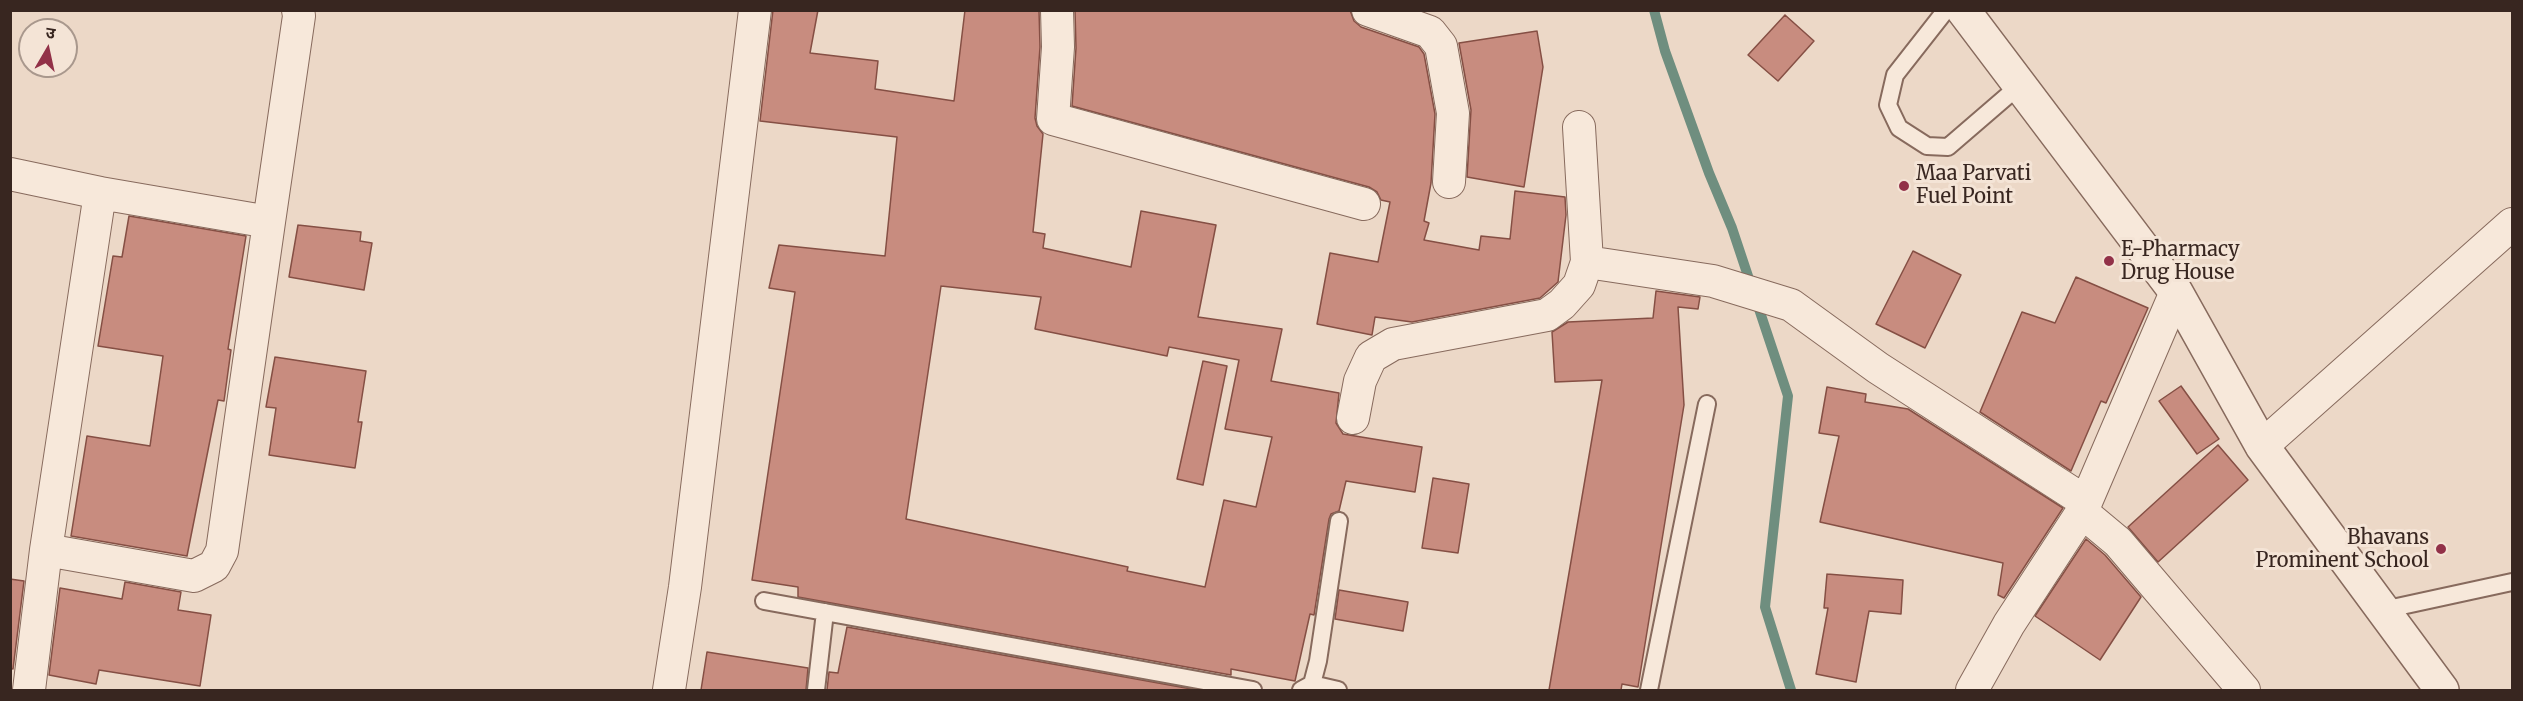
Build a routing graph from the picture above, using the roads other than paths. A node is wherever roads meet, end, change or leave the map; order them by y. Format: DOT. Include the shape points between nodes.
graph roads {
  1 [pos="298,10"];
  2 [pos="755,10"];
  3 [pos="1057,10"];
  4 [pos="1368,10"];
  5 [pos="1946,10"];
  6 [pos="1963,10"];
  7 [pos="2020,85"];
  8 [pos="1580,128"];
  9 [pos="10,174"];
  10 [pos="1449,182"];
  11 [pos="100,193"];
  12 [pos="1364,204"];
  13 [pos="269,222"];
  14 [pos="2512,224"];
  15 [pos="1587,262"];
  16 [pos="2176,292"];
  17 [pos="1707,404"];
  18 [pos="1353,418"];
  19 [pos="2262,446"];
  20 [pos="2084,507"];
  21 [pos="1339,521"];
  22 [pos="46,550"];
  23 [pos="2512,582"];
  24 [pos="764,601"];
  25 [pos="2383,610"];
  26 [pos="825,612"];
  27 [pos="1169,683"];
  28 [pos="1306,687"];
  29 [pos="29,690"];
  30 [pos="669,690"];
  31 [pos="816,690"];
  32 [pos="1253,690"];
  33 [pos="1338,690"];
  34 [pos="1649,690"];
  35 [pos="1972,690"];
  36 [pos="2244,690"];
  37 [pos="2442,690"];
  1 -- 13 [label="street"];
  2 -- 30 [label="street" via="686,586"];
  3 -- 12 [label="street" via="1053,118"];
  4 -- 10 [label="street" via="1430,32 1441,46 1453,113"];
  5 -- 7 [label="lane" via="1895,75 1888,105 1899,128 1927,146 1947,147"];
  6 -- 7 [label="street"];
  7 -- 16 [label="street"];
  8 -- 15 [label="street"];
  9 -- 11 [label="street"];
  11 -- 13 [label="street"];
  11 -- 22 [label="street"];
  13 -- 22 [label="street" via="222,551 214,566 194,576"];
  14 -- 19 [label="street"];
  15 -- 18 [label="street" via="1579,285 1547,315 1393,344 1371,357 1360,381"];
  15 -- 20 [label="street" via="1713,281 1791,305"];
  16 -- 19 [label="street"];
  16 -- 20 [label="street"];
  17 -- 34 [label="lane"];
  19 -- 25 [label="street"];
  20 -- 35 [label="street"];
  20 -- 36 [label="street"];
  21 -- 28 [label="lane" via="1317,661"];
  22 -- 29 [label="street"];
  23 -- 25 [label="lane"];
  24 -- 26 [label="lane"];
  25 -- 37 [label="street"];
  26 -- 27 [label="lane"];
  26 -- 31 [label="lane"];
  27 -- 32 [label="lane"];
  28 -- 33 [label="lane"];
}
